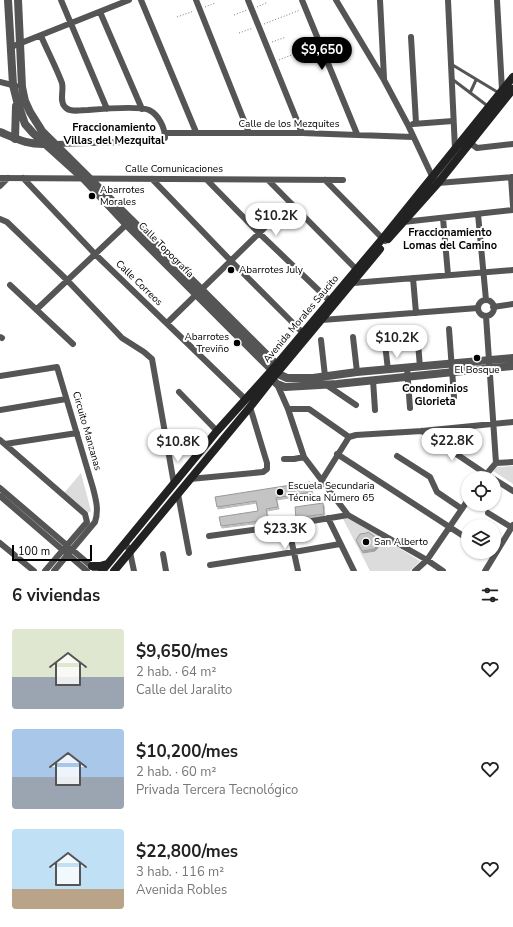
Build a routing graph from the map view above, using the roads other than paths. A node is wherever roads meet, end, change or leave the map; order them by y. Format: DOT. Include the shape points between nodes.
graph roads {
  1 [pos="8,0"];
  2 [pos="18,0"];
  3 [pos="61,0"];
  4 [pos="129,0"];
  5 [pos="141,0"];
  6 [pos="196,0"];
  7 [pos="248,0"];
  8 [pos="302,0"];
  9 [pos="336,0"];
  10 [pos="380,0"];
  11 [pos="448,0"];
  12 [pos="497,0"];
  13 [pos="100,12"];
  14 [pos="71,24"];
  15 [pos="40,36"];
  16 [pos="411,37"];
  17 [pos="20,44"];
  18 [pos="10,47"];
  19 [pos="451,64"];
  20 [pos="513,78"];
  21 [pos="452,79"];
  22 [pos="384,80"];
  23 [pos="476,80"];
  24 [pos="0,82"];
  25 [pos="13,86"];
  26 [pos="22,87"];
  27 [pos="513,89"];
  28 [pos="470,93"];
  29 [pos="502,94"];
  30 [pos="17,102"];
  31 [pos="107,109"];
  32 [pos="142,109"];
  33 [pos="492,109"];
  34 [pos="453,121"];
  35 [pos="416,123"];
  36 [pos="408,124"];
  37 [pos="0,132"];
  38 [pos="196,132"];
  39 [pos="165,133"];
  40 [pos="302,133"];
  41 [pos="249,134"];
  42 [pos="357,134"];
  43 [pos="413,137"];
  44 [pos="15,139"];
  45 [pos="470,143"];
  46 [pos="45,144"];
  47 [pos="55,144"];
  48 [pos="513,144"];
  49 [pos="455,149"];
  50 [pos="432,176"];
  51 [pos="512,177"];
  52 [pos="0,178"];
  53 [pos="8,178"];
  54 [pos="23,178"];
  55 [pos="87,179"];
  56 [pos="152,179"];
  57 [pos="207,180"];
  58 [pos="268,180"];
  59 [pos="325,180"];
  60 [pos="343,180"];
  61 [pos="438,183"];
  62 [pos="0,186"];
  63 [pos="513,198"];
  64 [pos="290,203"];
  65 [pos="513,206"];
  66 [pos="513,210"];
  67 [pos="478,214"];
  68 [pos="443,218"];
  69 [pos="0,219"];
  70 [pos="129,222"];
  71 [pos="403,222"];
  72 [pos="259,232"];
  73 [pos="384,240"];
  74 [pos="95,254"];
  75 [pos="231,260"];
  76 [pos="356,269"];
  77 [pos="513,270"];
  78 [pos="484,272"];
  79 [pos="448,276"];
  80 [pos="413,278"];
  81 [pos="68,280"];
  82 [pos="353,283"];
  83 [pos="10,285"];
  84 [pos="199,292"];
  85 [pos="486,300"];
  86 [pos="332,303"];
  87 [pos="513,304"];
  88 [pos="494,307"];
  89 [pos="478,308"];
  90 [pos="37,309"];
  91 [pos="416,313"];
  92 [pos="486,316"];
  93 [pos="322,320"];
  94 [pos="167,323"];
  95 [pos="449,329"];
  96 [pos="417,331"];
  97 [pos="303,333"];
  98 [pos="384,335"];
  99 [pos="353,337"];
  100 [pos="321,340"];
  101 [pos="73,344"];
  102 [pos="513,358"];
  103 [pos="489,365"];
  104 [pos="513,366"];
  105 [pos="420,367"];
  106 [pos="452,368"];
  107 [pos="388,370"];
  108 [pos="357,372"];
  109 [pos="408,372"];
  110 [pos="275,374"];
  111 [pos="337,375"];
  112 [pos="0,376"];
  113 [pos="325,380"];
  114 [pos="373,380"];
  115 [pos="337,384"];
  116 [pos="178,392"];
  117 [pos="454,397"];
  118 [pos="66,399"];
  119 [pos="246,399"];
  120 [pos="356,405"];
  121 [pos="250,407"];
  122 [pos="410,408"];
  123 [pos="288,409"];
  124 [pos="0,410"];
  125 [pos="375,410"];
  126 [pos="513,422"];
  127 [pos="493,424"];
  128 [pos="453,428"];
  129 [pos="217,431"];
  130 [pos="422,431"];
  131 [pos="77,433"];
  132 [pos="349,437"];
  133 [pos="3,442"];
  134 [pos="451,451"];
  135 [pos="337,454"];
  136 [pos="398,456"];
  137 [pos="304,457"];
  138 [pos="284,459"];
  139 [pos="496,462"];
  140 [pos="513,462"];
  141 [pos="477,471"];
  142 [pos="488,471"];
  143 [pos="190,479"];
  144 [pos="322,480"];
  145 [pos="501,483"];
  146 [pos="174,484"];
  147 [pos="0,488"];
  148 [pos="513,491"];
  149 [pos="178,494"];
  150 [pos="0,496"];
  151 [pos="461,508"];
  152 [pos="461,510"];
  153 [pos="23,512"];
  154 [pos="488,513"];
  155 [pos="348,515"];
  156 [pos="328,518"];
  157 [pos="288,525"];
  158 [pos="512,526"];
  159 [pos="450,527"];
  160 [pos="461,534"];
  161 [pos="209,536"];
  162 [pos="125,542"];
  163 [pos="0,543"];
  164 [pos="340,544"];
  165 [pos="501,544"];
  166 [pos="67,550"];
  167 [pos="130,552"];
  168 [pos="294,552"];
  169 [pos="189,553"];
  170 [pos="163,554"];
  171 [pos="492,559"];
  172 [pos="427,560"];
  173 [pos="108,563"];
  174 [pos="210,564"];
  175 [pos="92,569"];
  176 [pos="34,571"];
  177 [pos="45,571"];
  178 [pos="54,571"];
  179 [pos="102,571"];
  180 [pos="114,571"];
  181 [pos="134,571"];
  182 [pos="166,571"];
  183 [pos="298,571"];
  184 [pos="354,571"];
  185 [pos="415,571"];
  186 [pos="443,571"];
  187 [pos="485,571"];
  1 -- 18 [label="street"];
  2 -- 17 [label="street, Calle Topografía"];
  3 -- 14 [label="street"];
  4 -- 13 [label="street"];
  5 -- 38 [label="street"];
  6 -- 41 [label="street"];
  7 -- 40 [label="street"];
  8 -- 42 [label="street"];
  9 -- 22 [label="street"];
  10 -- 22 [label="street"];
  11 -- 19 [label="street"];
  12 -- 29 [label="street"];
  13 -- 14 [label="street"];
  13 -- 32 [label="street"];
  14 -- 15 [label="street"];
  14 -- 31 [label="street"];
  15 -- 17 [label="street"];
  15 -- 31 [label="street" via="62,84 62,101 65,107 71,111"];
  16 -- 35 [label="street"];
  17 -- 18 [label="street"];
  17 -- 26 [label="street, Calle Topografía"];
  18 -- 25 [label="street"];
  19 -- 21 [label="street"];
  19 -- 23 [label="lane"];
  20 -- 29 [label="main road, Avenida Morales Saucito"];
  21 -- 28 [label="lane"];
  21 -- 34 [label="street"];
  22 -- 36 [label="street"];
  23 -- 28 [label="lane"];
  23 -- 29 [label="lane"];
  24 -- 25 [label="street"];
  25 -- 26 [label="street"];
  25 -- 30 [label="street"];
  26 -- 47 [label="street, Calle Topografía" via="25,102 35,121"];
  27 -- 29 [label="main road, Avenida Morales Saucito"];
  28 -- 33 [label="lane"];
  29 -- 33 [label="main road, Avenida Morales Saucito"];
  30 -- 44 [label="street"];
  30 -- 46 [label="street, Calle Topografía" via="25,124"];
  31 -- 32 [label="street"];
  32 -- 39 [label="street" via="149,110 155,115"];
  33 -- 45 [label="main road, Avenida Morales Saucito"];
  33 -- 49 [label="main road, Avenida Morales Saucito"];
  34 -- 35 [label="street"];
  34 -- 49 [label="street"];
  35 -- 36 [label="street"];
  36 -- 43 [label="street"];
  37 -- 44 [label="street"];
  38 -- 39 [label="street, Calle de los Mezquites"];
  38 -- 41 [label="street, Calle de los Mezquites"];
  39 -- 47 [label="street" via="165,138 159,142"];
  40 -- 41 [label="street, Calle de los Mezquites"];
  40 -- 42 [label="street, Calle de los Mezquites"];
  42 -- 43 [label="street, Calle de los Mezquites"];
  43 -- 50 [label="street"];
  44 -- 46 [label="street" via="34,145"];
  45 -- 48 [label="street" via="477,148"];
  45 -- 61 [label="main road, Avenida Morales Saucito"];
  46 -- 47 [label="street"];
  46 -- 55 [label="street, Calle Topografía"];
  47 -- 55 [label="street, Calle Topografía"];
  49 -- 50 [label="main road, Avenida Morales Saucito"];
  50 -- 61 [label="street"];
  50 -- 73 [label="main road, Avenida Morales Saucito"];
  51 -- 61 [label="street"];
  51 -- 63 [label="street"];
  52 -- 53 [label="street, Calle Comunicaciones"];
  53 -- 54 [label="street, Calle Comunicaciones"];
  53 -- 62 [label="street"];
  54 -- 55 [label="street, Calle Comunicaciones"];
  54 -- 74 [label="street, Calle Correos"];
  55 -- 56 [label="street, Calle Comunicaciones"];
  55 -- 70 [label="street, Calle Topografía"];
  56 -- 57 [label="street, Calle Comunicaciones"];
  56 -- 75 [label="street"];
  57 -- 58 [label="street, Calle Comunicaciones"];
  57 -- 72 [label="street"];
  58 -- 59 [label="street, Calle Comunicaciones"];
  58 -- 64 [label="street"];
  59 -- 60 [label="street, Calle Comunicaciones"];
  59 -- 73 [label="street"];
  61 -- 71 [label="main road, Avenida Morales Saucito"];
  63 -- 65 [label="street"];
  64 -- 72 [label="street"];
  64 -- 76 [label="street"];
  66 -- 67 [label="street"];
  67 -- 68 [label="street"];
  67 -- 78 [label="street"];
  68 -- 71 [label="street"];
  68 -- 79 [label="street"];
  69 -- 81 [label="street" via="7,222"];
  70 -- 74 [label="street"];
  70 -- 84 [label="street, Calle Topografía"];
  71 -- 73 [label="main road, Avenida Morales Saucito"];
  72 -- 75 [label="street"];
  72 -- 86 [label="street"];
  73 -- 76 [label="main road, Avenida Morales Saucito"];
  73 -- 82 [label="main road, Avenida Morales Saucito"];
  74 -- 81 [label="street"];
  74 -- 94 [label="street, Calle Correos"];
  75 -- 84 [label="street"];
  75 -- 97 [label="street"];
  76 -- 86 [label="main road, Avenida Morales Saucito"];
  77 -- 78 [label="street"];
  78 -- 79 [label="street"];
  78 -- 85 [label="street"];
  79 -- 80 [label="street"];
  80 -- 82 [label="street"];
  80 -- 91 [label="street"];
  81 -- 90 [label="street"];
  81 -- 146 [label="street" via="122,338 149,355 152,360"];
  82 -- 86 [label="main road, Avenida Morales Saucito"];
  83 -- 90 [label="street"];
  84 -- 94 [label="street"];
  84 -- 110 [label="street, Calle Topografía"];
  85 -- 88 [label="street"];
  85 -- 89 [label="street" via="481,301"];
  86 -- 93 [label="main road, Avenida Morales Saucito"];
  86 -- 97 [label="main road, Avenida Morales Saucito"];
  87 -- 88 [label="street"];
  88 -- 92 [label="street" via="491,314"];
  89 -- 91 [label="street"];
  89 -- 92 [label="street" via="481,314"];
  90 -- 101 [label="street"];
  91 -- 93 [label="street"];
  92 -- 103 [label="street"];
  93 -- 110 [label="main road, Avenida Morales Saucito"];
  94 -- 119 [label="street, Calle Correos"];
  95 -- 106 [label="street"];
  96 -- 105 [label="street"];
  97 -- 110 [label="main road, Avenida Morales Saucito"];
  98 -- 107 [label="street"];
  99 -- 108 [label="street"];
  100 -- 113 [label="street"];
  102 -- 103 [label="street"];
  103 -- 104 [label="street"];
  103 -- 106 [label="street"];
  103 -- 127 [label="street"];
  105 -- 106 [label="street"];
  105 -- 109 [label="street"];
  106 -- 109 [label="street"];
  106 -- 117 [label="street"];
  107 -- 108 [label="street"];
  107 -- 109 [label="street"];
  108 -- 111 [label="street"];
  109 -- 114 [label="street"];
  109 -- 122 [label="street"];
  110 -- 113 [label="street" via="287,378"];
  110 -- 119 [label="main road, Avenida Morales Saucito"];
  110 -- 121 [label="main road, Avenida Morales Saucito"];
  110 -- 123 [label="street"];
  111 -- 113 [label="street"];
  111 -- 115 [label="street"];
  112 -- 118 [label="street, Circuito Manzanas" via="57,367"];
  113 -- 115 [label="street"];
  113 -- 120 [label="street"];
  114 -- 115 [label="street"];
  114 -- 125 [label="street"];
  116 -- 129 [label="street"];
  118 -- 124 [label="street"];
  118 -- 131 [label="street, Circuito Manzanas"];
  119 -- 129 [label="main road, Avenida Morales Saucito"];
  121 -- 143 [label="main road, Avenida Morales Saucito"];
  121 -- 143 [label="street" via="267,469 262,472"];
  123 -- 132 [label="street" via="309,409"];
  123 -- 137 [label="street"];
  126 -- 127 [label="street"];
  127 -- 128 [label="street"];
  127 -- 139 [label="street"];
  128 -- 130 [label="street"];
  128 -- 134 [label="street"];
  129 -- 146 [label="main road, Avenida Morales Saucito"];
  130 -- 132 [label="street"];
  130 -- 134 [label="street"];
  131 -- 133 [label="street"];
  131 -- 166 [label="street, Circuito Manzanas" via="98,515 95,522"];
  132 -- 135 [label="street"];
  133 -- 166 [label="street" via="86,514 87,522"];
  134 -- 141 [label="street"];
  135 -- 144 [label="street"];
  135 -- 159 [label="street"];
  136 -- 151 [label="street" via="430,477 437,492"];
  137 -- 138 [label="street"];
  137 -- 144 [label="street"];
  139 -- 140 [label="street"];
  139 -- 142 [label="street"];
  143 -- 149 [label="main road, Avenida Morales Saucito"];
  144 -- 155 [label="street"];
  145 -- 148 [label="street"];
  146 -- 162 [label="main road, Avenida Morales Saucito"];
  147 -- 153 [label="street"];
  149 -- 167 [label="main road, Avenida Morales Saucito"];
  149 -- 169 [label="street"];
  150 -- 153 [label="street"];
  152 -- 159 [label="street"];
  153 -- 166 [label="street"];
  154 -- 158 [label="street"];
  155 -- 156 [label="street"];
  155 -- 172 [label="street"];
  156 -- 157 [label="street"];
  156 -- 164 [label="street"];
  157 -- 161 [label="street"];
  157 -- 168 [label="street"];
  158 -- 165 [label="street"];
  159 -- 160 [label="street"];
  159 -- 172 [label="street"];
  162 -- 167 [label="street"];
  162 -- 173 [label="main road, Avenida Morales Saucito"];
  163 -- 176 [label="street"];
  164 -- 168 [label="street"];
  164 -- 184 [label="street"];
  166 -- 175 [label="street"];
  166 -- 177 [label="street"];
  166 -- 178 [label="street"];
  167 -- 180 [label="main road, Avenida Morales Saucito"];
  167 -- 181 [label="street"];
  168 -- 174 [label="street"];
  168 -- 183 [label="street"];
  170 -- 182 [label="street"];
  171 -- 187 [label="street"];
  172 -- 185 [label="street"];
  172 -- 186 [label="street"];
  173 -- 175 [label="main road"];
  173 -- 179 [label="main road, Avenida Morales Saucito"];
}
